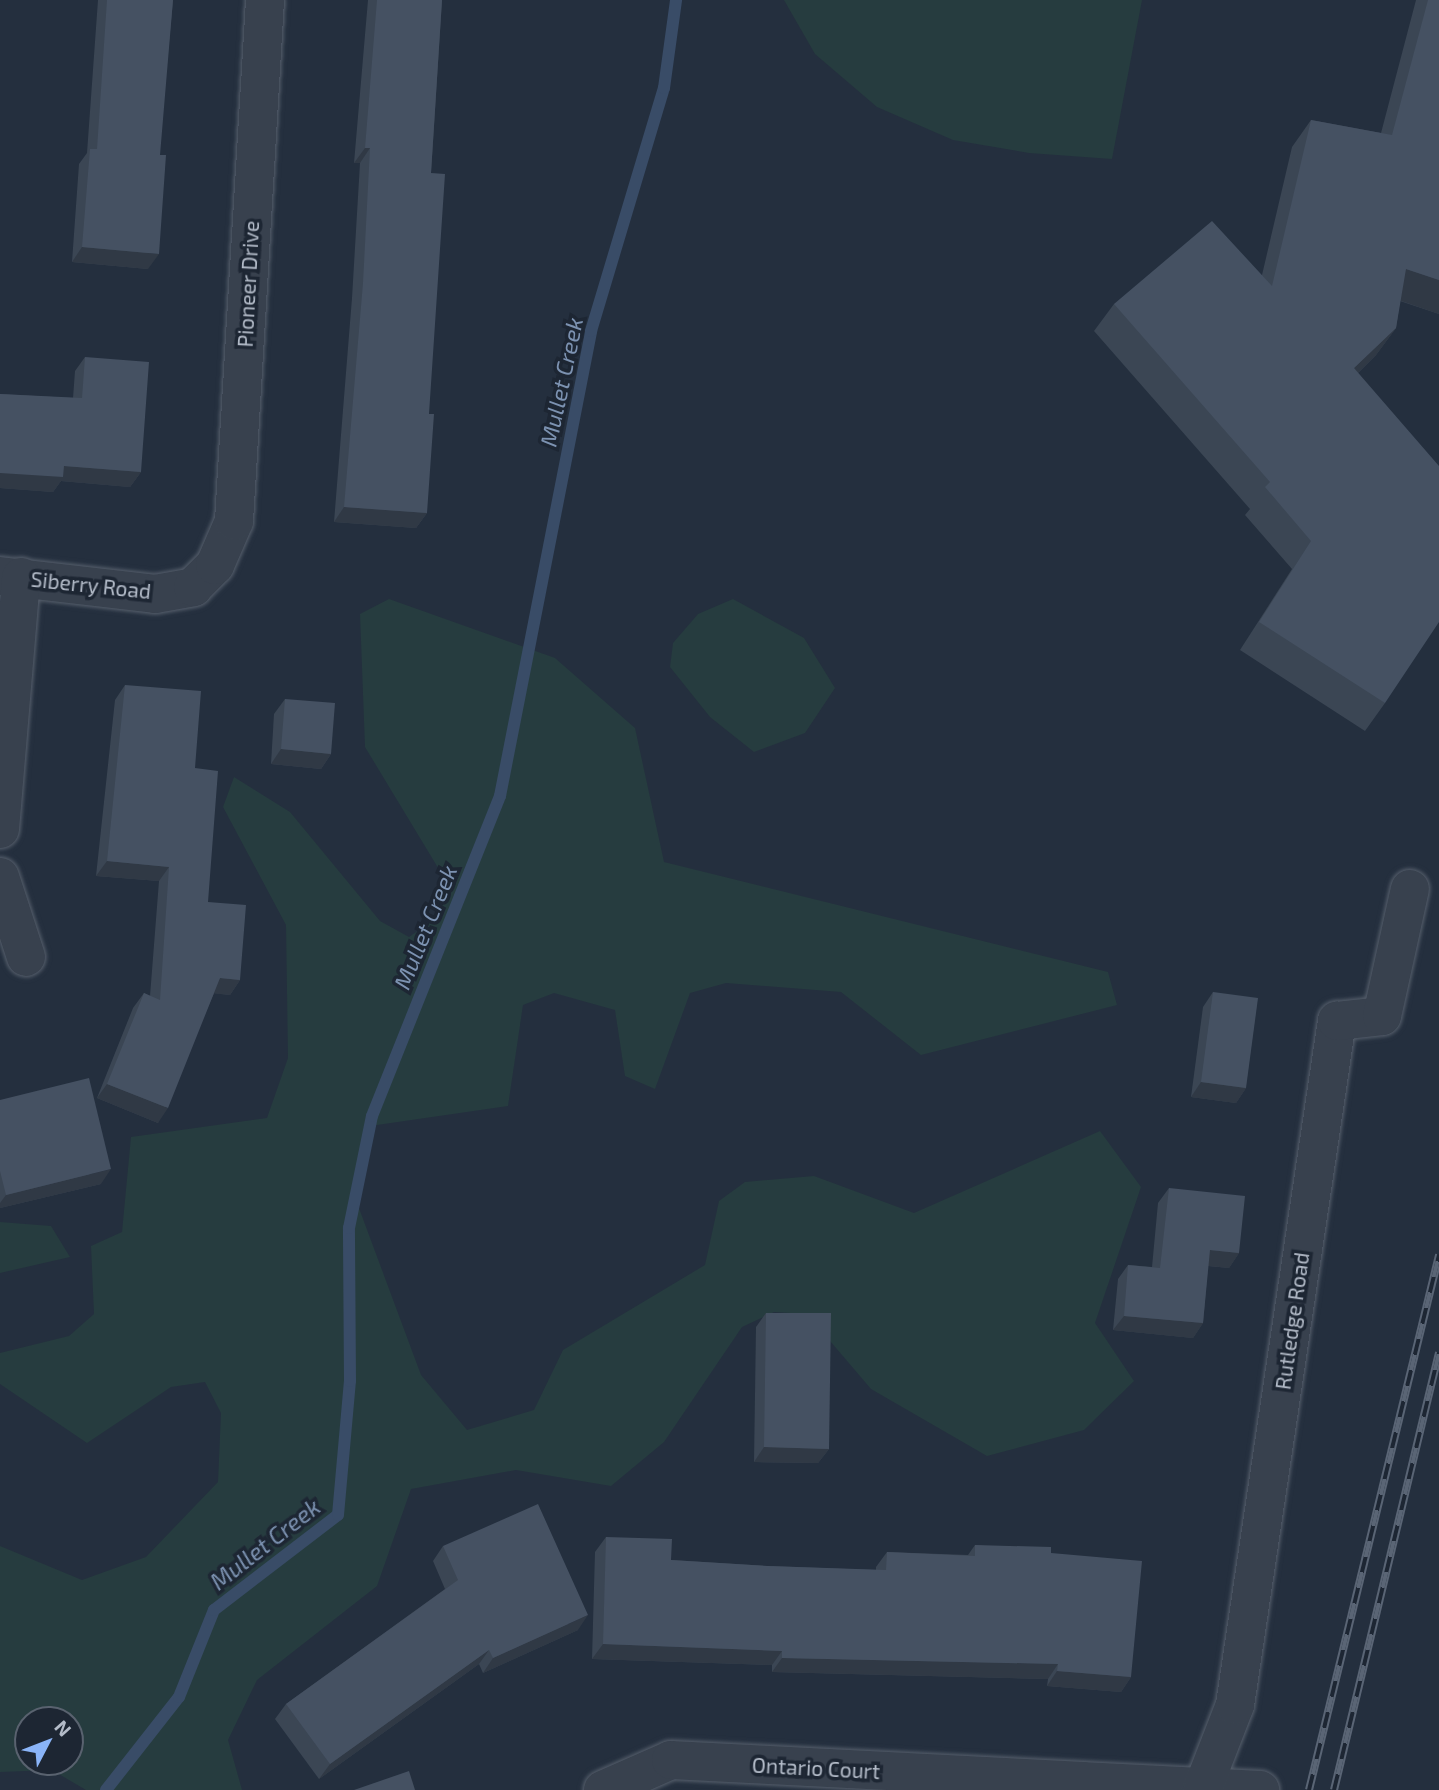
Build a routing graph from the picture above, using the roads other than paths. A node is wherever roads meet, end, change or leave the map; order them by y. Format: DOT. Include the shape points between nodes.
graph roads {
  1 [pos="265,0"];
  2 [pos="215,565"];
  3 [pos="10,577"];
  4 [pos="0,829"];
  5 [pos="0,877"];
  6 [pos="1410,889"];
  7 [pos="26,957"];
  8 [pos="1203,1789"];
  9 [pos="603,1790"];
  10 [pos="1260,1790"];
  1 -- 2 [label="street, Pioneer Drive" via="233,521"];
  2 -- 3 [label="street, Siberry Road" via="193,587 155,594"];
  3 -- 4 [label="street"];
  5 -- 7 [label="street"];
  6 -- 8 [label="street, Rutledge Road" via="1382,1016 1337,1021 1235,1705"];
  8 -- 9 [label="street, Ontario Court" via="671,1760"];
  8 -- 10 [label="street, Ontario Court"];
}
